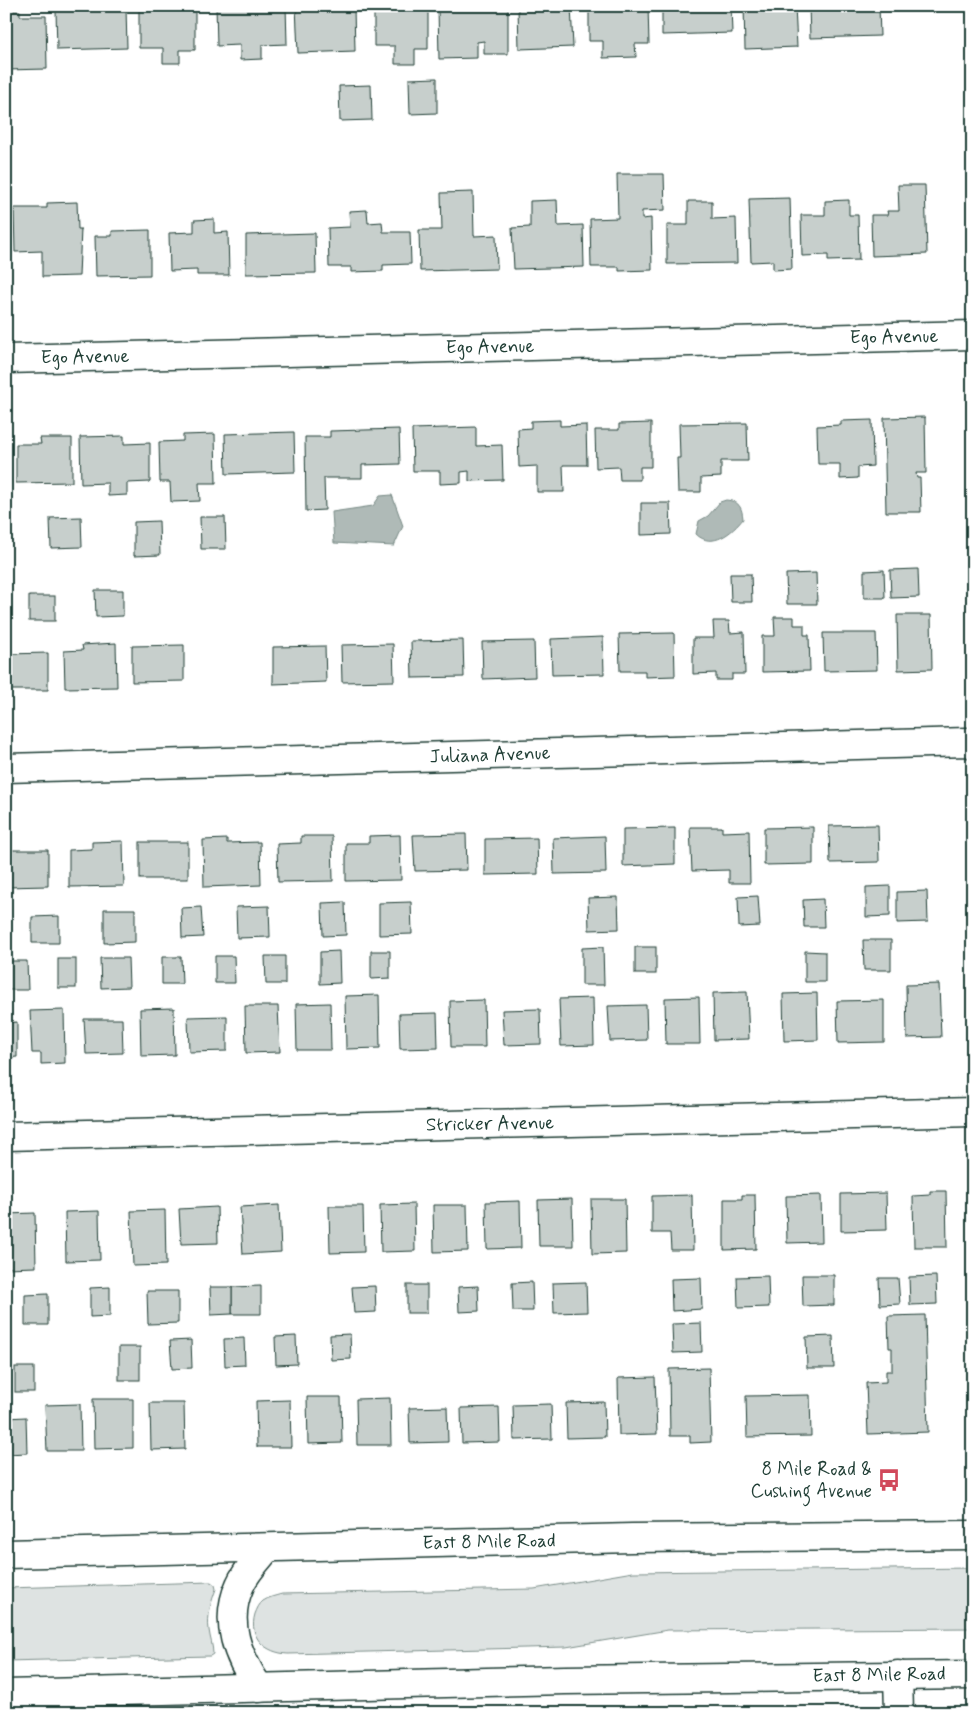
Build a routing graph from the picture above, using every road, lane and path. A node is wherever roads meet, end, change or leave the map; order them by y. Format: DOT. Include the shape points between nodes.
graph roads {
  1 [pos="973,335"];
  2 [pos="6,359"];
  3 [pos="973,744"];
  4 [pos="6,768"];
  5 [pos="973,1112"];
  6 [pos="6,1136"];
  7 [pos="973,1535"];
  8 [pos="267,1548"];
  9 [pos="6,1554"];
  10 [pos="898,1675"];
  11 [pos="973,1675"];
  12 [pos="258,1688"];
  13 [pos="23,1700"];
  14 [pos="900,1713"];
  1 -- 2 [label="main road, Ego Avenue"];
  3 -- 4 [label="main road, Juliana Avenue"];
  5 -- 6 [label="main road, Stricker Avenue"];
  7 -- 8 [label="main road, East 8 Mile Road"];
  8 -- 9 [label="main road, East 8 Mile Road"];
  8 -- 12 [label="main road" via="240,1585 232,1619 237,1650"];
  10 -- 11 [label="main road, East 8 Mile Road"];
  10 -- 12 [label="main road, East 8 Mile Road"];
  10 -- 14 [label="main road"];
  12 -- 13 [label="main road, East 8 Mile Road"];
}
